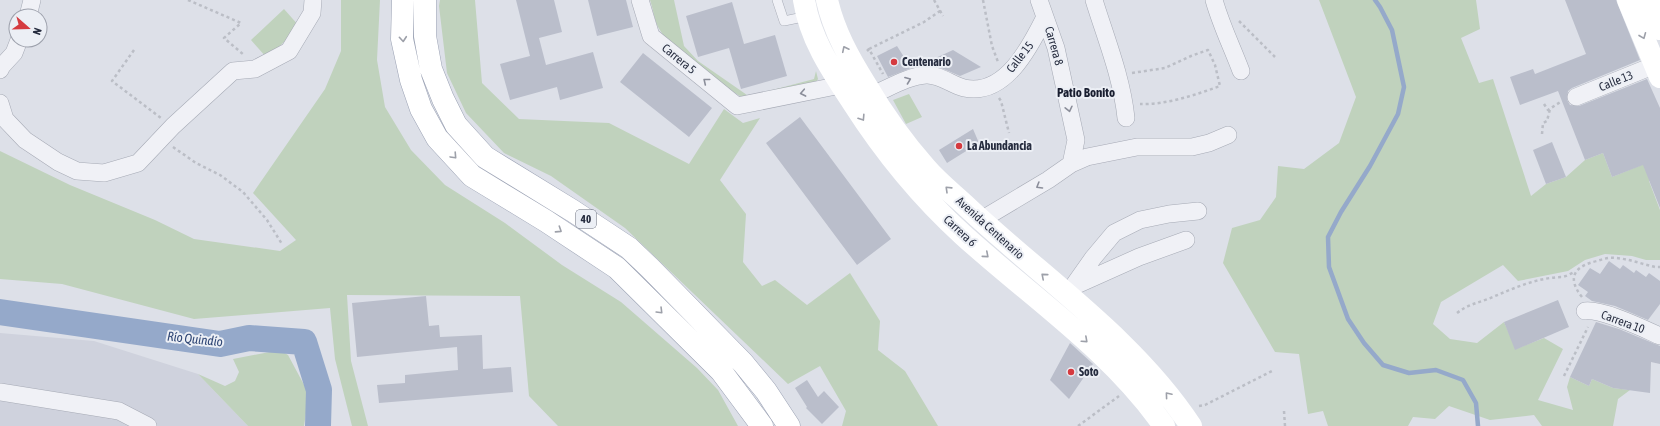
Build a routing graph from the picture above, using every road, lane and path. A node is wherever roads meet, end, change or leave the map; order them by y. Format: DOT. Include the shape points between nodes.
graph roads {
  1 [pos="188,0"];
  2 [pos="313,0"];
  3 [pos="403,0"];
  4 [pos="425,0"];
  5 [pos="640,0"];
  6 [pos="777,0"];
  7 [pos="828,0"];
  8 [pos="934,0"];
  9 [pos="983,0"];
  10 [pos="1039,0"];
  11 [pos="1094,0"];
  12 [pos="1214,0"];
  13 [pos="1628,0"];
  14 [pos="1648,0"];
  15 [pos="806,8"];
  16 [pos="940,11"];
  17 [pos="943,16"];
  18 [pos="1045,17"];
  19 [pos="1237,18"];
  20 [pos="1660,30"];
  21 [pos="16,48"];
  22 [pos="134,50"];
  23 [pos="870,50"];
  24 [pos="1275,58"];
  25 [pos="0,70"];
  26 [pos="255,70"];
  27 [pos="1241,71"];
  28 [pos="1658,71"];
  29 [pos="1117,75"];
  30 [pos="1004,77"];
  31 [pos="850,80"];
  32 [pos="989,87"];
  33 [pos="872,95"];
  34 [pos="1576,97"];
  35 [pos="0,103"];
  36 [pos="1544,104"];
  37 [pos="1126,111"];
  38 [pos="172,126"];
  39 [pos="1009,133"];
  40 [pos="1542,134"];
  41 [pos="1228,135"];
  42 [pos="161,139"];
  43 [pos="1072,164"];
  44 [pos="1198,211"];
  45 [pos="981,220"];
  46 [pos="1186,240"];
  47 [pos="282,244"];
  48 [pos="1575,272"];
  49 [pos="1070,290"];
  50 [pos="1585,312"];
  51 [pos="1458,313"];
  52 [pos="1660,336"];
  53 [pos="1272,371"];
  54 [pos="1133,388"];
  55 [pos="0,392"];
  56 [pos="1284,410"];
  57 [pos="1186,418"];
  58 [pos="148,426"];
  59 [pos="762,426"];
  60 [pos="789,426"];
  61 [pos="1078,426"];
  62 [pos="1164,426"];
  63 [pos="1285,426"];
  1 -- 26 [label="path" via="241,23 224,38 242,51"];
  2 -- 26 [label="street" via="312,13 289,51"];
  3 -- 59 [label="main road, one-way" via="402,40 411,80 421,109 437,138 472,176 616,268 720,371"];
  4 -- 60 [label="main road, 40" via="425,36 432,69 442,100 456,125 485,157 629,248 743,363 766,391"];
  31 -- 5 [label="street, Carrera 5, one-way" via="737,106 651,36"];
  6 -- 15 [label="lane" via="784,21"];
  31 -- 7 [label="main road, Avenida Centenario, one-way"];
  8 -- 16 [label="path"];
  9 -- 30 [label="path" via="992,46"];
  10 -- 18 [label="street, Carrera 8"];
  11 -- 29 [label="street"];
  12 -- 27 [label="street"];
  13 -- 28 [label="main road, one-way"];
  14 -- 20 [label="main road"];
  15 -- 31 [label="main road, Carrera 6" via="825,61"];
  16 -- 17 [label="path"];
  16 -- 23 [label="path"];
  18 -- 30 [label="street, Calle 15" via="1031,44"];
  18 -- 43 [label="street, Carrera 8, one-way" via="1056,48 1076,140"];
  19 -- 24 [label="path"];
  21 -- 25 [label="street"];
  22 -- 38 [label="path" via="112,81"];
  26 -- 38 [label="street" via="233,71"];
  28 -- 34 [label="street, Calle 13"];
  29 -- 37 [label="street"];
  29 -- 37 [label="path" via="1164,68 1208,50 1215,65 1220,86"];
  30 -- 32 [label="street, Calle 15"];
  31 -- 33 [label="main road, Avenida Centenario"];
  31 -- 54 [label="main road, Carrera 6, one-way" via="874,136 913,185 962,235 1086,340"];
  33 -- 32 [label="street, Calle 15, one-way" via="928,75 963,88 978,90"];
  32 -- 39 [label="path" via="1000,100"];
  45 -- 33 [label="main road, Avenida Centenario, one-way" via="926,169"];
  35 -- 42 [label="street" via="5,119 25,140 77,171 104,173 138,163"];
  36 -- 40 [label="path" via="1549,109 1547,121 1543,123"];
  38 -- 42 [label="street"];
  41 -- 43 [label="street" via="1192,147 1137,148 1087,157"];
  42 -- 47 [label="path" via="243,192 267,220"];
  43 -- 45 [label="street, one-way"];
  44 -- 49 [label="street" via="1140,220 1114,233"];
  49 -- 45 [label="main road, Avenida Centenario, one-way"];
  46 -- 49 [label="street" via="1139,257"];
  48 -- 51 [label="path" via="1562,277 1526,283 1476,304 1465,306"];
  57 -- 49 [label="main road, Avenida Centenario, one-way" via="1154,378"];
  50 -- 52 [label="street, Carrera 10" via="1599,313"];
  53 -- 57 [label="path" via="1205,405"];
  54 -- 61 [label="path"];
  54 -- 62 [label="main road, Carrera 6"];
  55 -- 58 [label="street" via="119,411"];
  56 -- 63 [label="path"];
}
